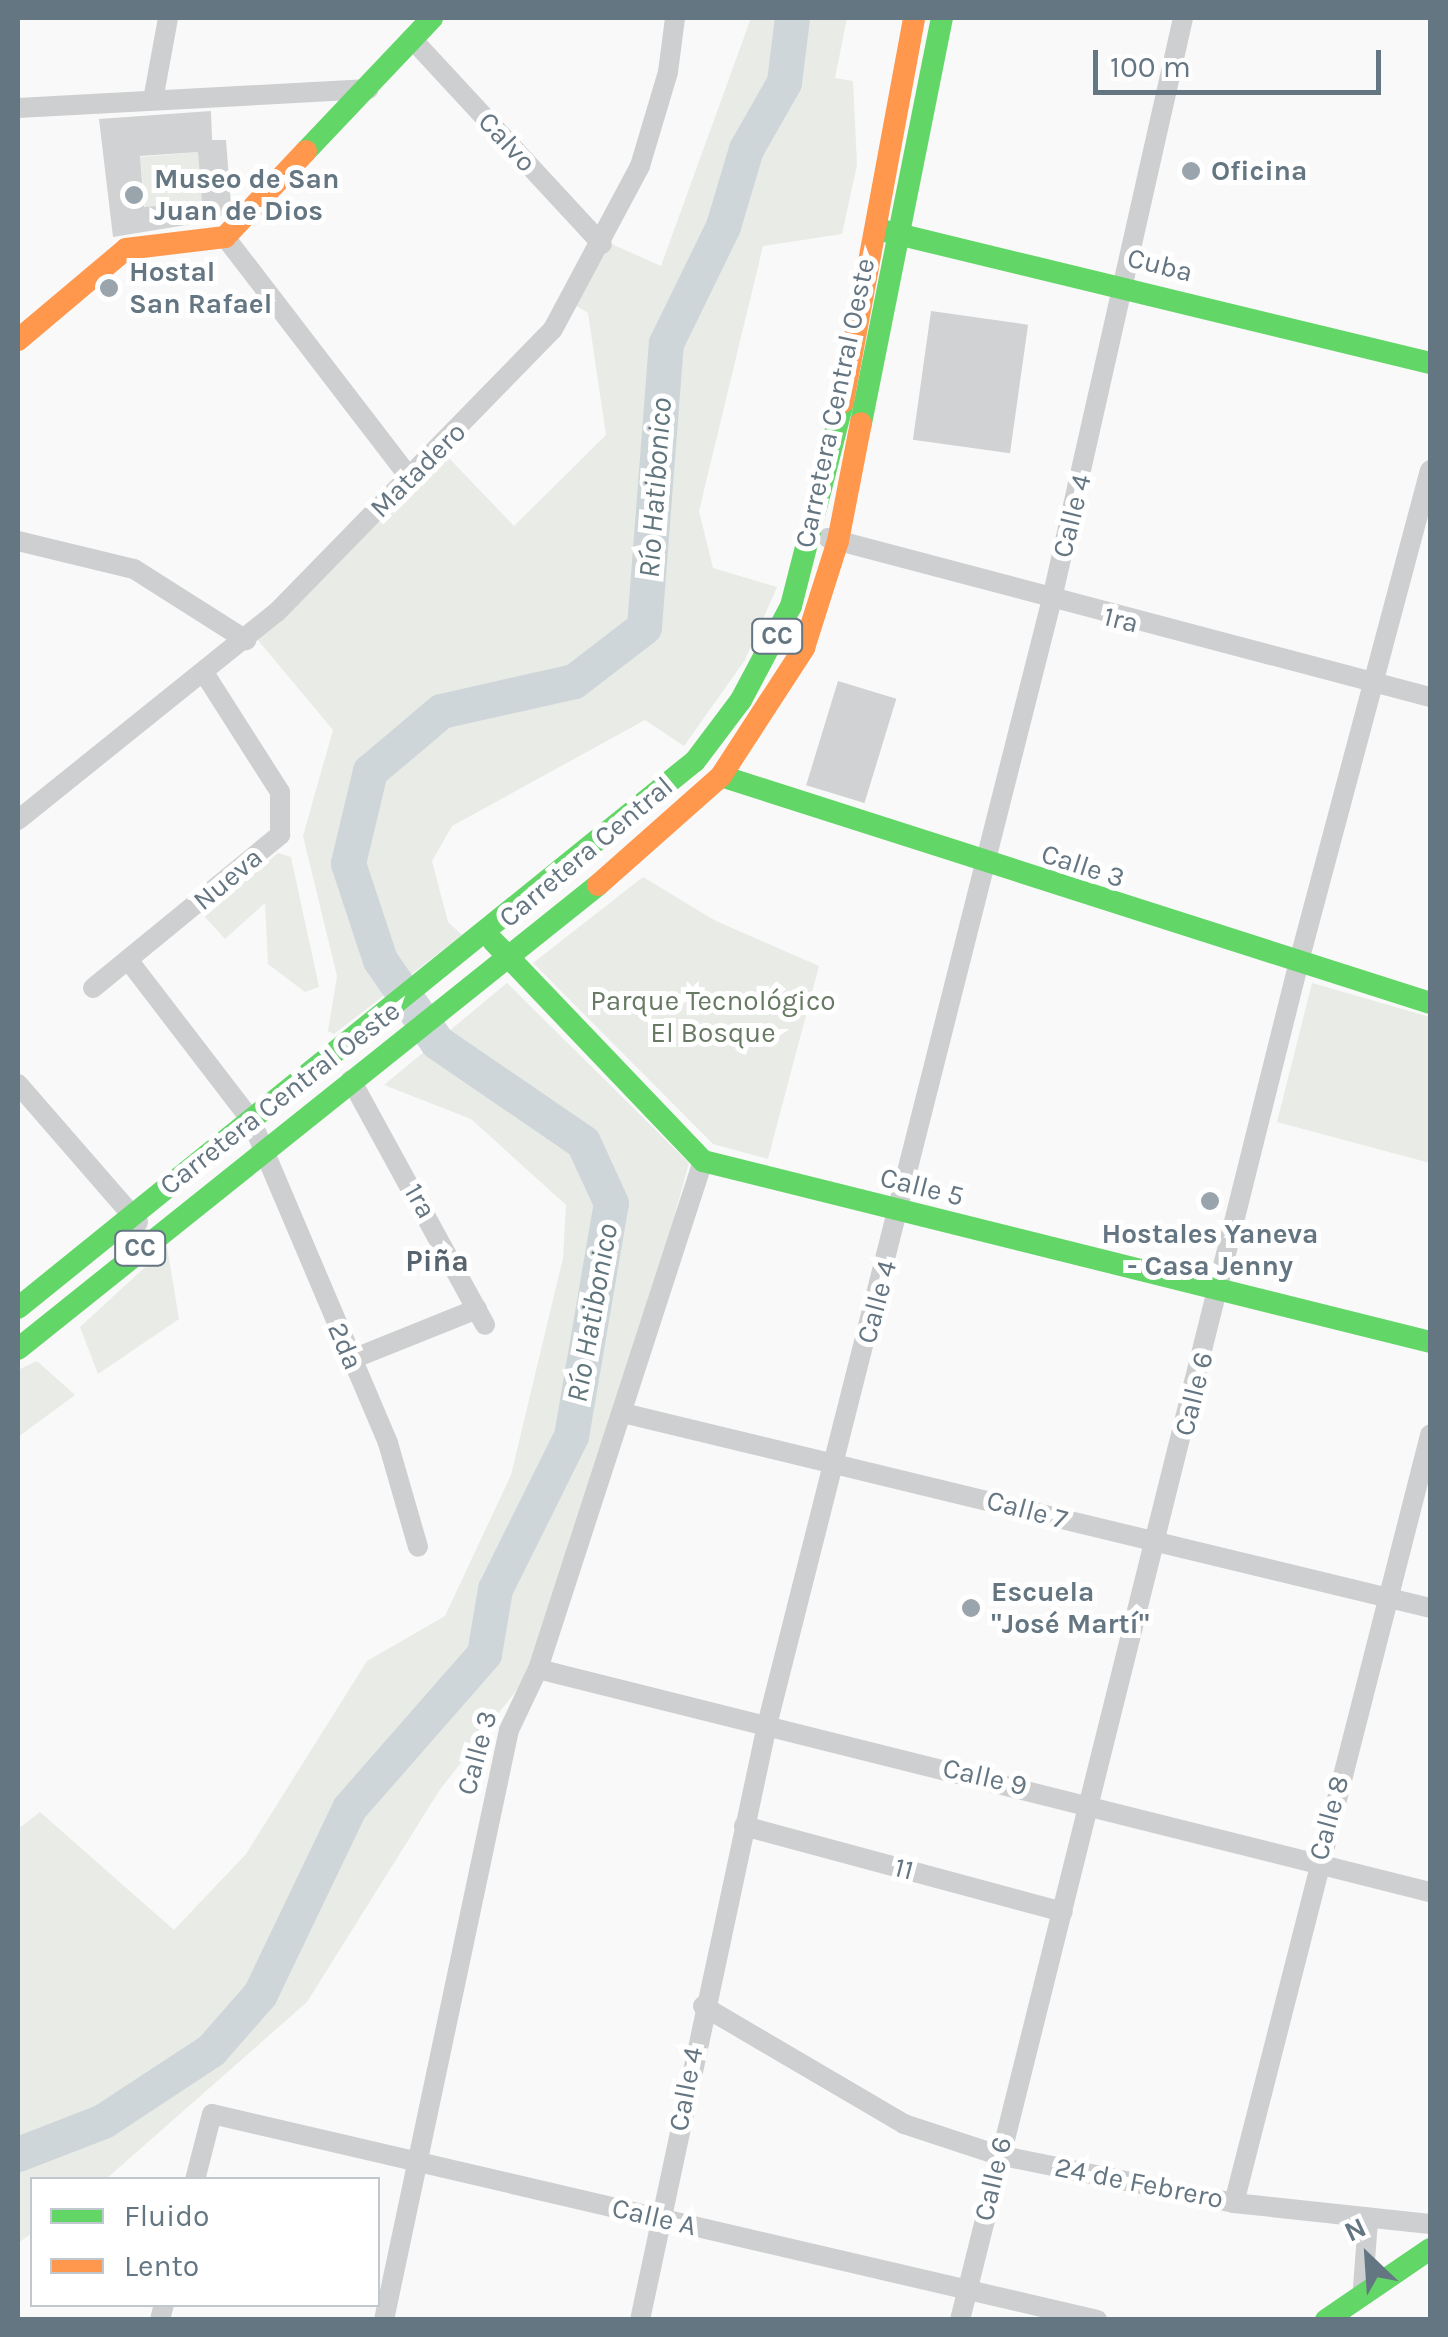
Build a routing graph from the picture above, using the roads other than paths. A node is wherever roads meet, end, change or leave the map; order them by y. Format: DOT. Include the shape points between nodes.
graph roads {
  1 [pos="168,18"];
  2 [pos="432,18"];
  3 [pos="675,18"];
  4 [pos="914,18"];
  5 [pos="942,18"];
  6 [pos="1183,18"];
  7 [pos="413,40"];
  8 [pos="368,89"];
  9 [pos="153,100"];
  10 [pos="18,108"];
  11 [pos="874,228"];
  12 [pos="901,235"];
  13 [pos="225,238"];
  14 [pos="937,241"];
  15 [pos="602,244"];
  16 [pos="896,266"];
  17 [pos="1128,288"];
  18 [pos="18,340"];
  19 [pos="1430,364"];
  20 [pos="1430,470"];
  21 [pos="410,478"];
  22 [pos="813,535"];
  23 [pos="838,541"];
  24 [pos="18,542"];
  25 [pos="1051,603"];
  26 [pos="246,640"];
  27 [pos="206,676"];
  28 [pos="1375,684"];
  29 [pos="1430,698"];
  30 [pos="721,776"];
  31 [pos="18,820"];
  32 [pos="985,866"];
  33 [pos="479,942"];
  34 [pos="507,957"];
  35 [pos="129,960"];
  36 [pos="1298,965"];
  37 [pos="488,972"];
  38 [pos="93,988"];
  39 [pos="1430,1003"];
  40 [pos="356,1076"];
  41 [pos="18,1084"];
  42 [pos="252,1120"];
  43 [pos="263,1148"];
  44 [pos="702,1161"];
  45 [pos="900,1213"];
  46 [pos="133,1216"];
  47 [pos="152,1238"];
  48 [pos="1220,1290"];
  49 [pos="18,1308"];
  50 [pos="1430,1342"];
  51 [pos="18,1348"];
  52 [pos="350,1360"];
  53 [pos="623,1413"];
  54 [pos="1430,1435"];
  55 [pos="835,1460"];
  56 [pos="1156,1543"];
  57 [pos="418,1547"];
  58 [pos="1390,1598"];
  59 [pos="1430,1608"];
  60 [pos="538,1669"];
  61 [pos="766,1725"];
  62 [pos="1092,1802"];
  63 [pos="744,1826"];
  64 [pos="1317,1860"];
  65 [pos="1430,1892"];
  66 [pos="1063,1912"];
  67 [pos="703,2006"];
  68 [pos="998,2155"];
  69 [pos="419,2162"];
  70 [pos="196,2177"];
  71 [pos="1234,2203"];
  72 [pos="660,2219"];
  73 [pos="1368,2221"];
  74 [pos="1430,2224"];
  75 [pos="1430,2249"];
  76 [pos="1363,2288"];
  77 [pos="967,2290"];
  78 [pos="384,2320"];
  79 [pos="640,2320"];
  80 [pos="960,2320"];
  81 [pos="1097,2320"];
  82 [pos="1326,2320"];
  1 -- 9 [label="street"];
  2 -- 7 [label="main road"];
  3 -- 15 [label="street, Matadero" via="668,72 640,166"];
  4 -- 11 [label="main road, CC"];
  5 -- 12 [label="main road, Carretera Central Oeste"];
  6 -- 17 [label="street, Calle 4"];
  7 -- 8 [label="main road"];
  7 -- 15 [label="street, Calvo"];
  8 -- 9 [label="street"];
  8 -- 13 [label="main road"];
  9 -- 10 [label="street"];
  11 -- 12 [label="main road, Cuba"];
  11 -- 22 [label="main road, Carretera Central Oeste / CC"];
  12 -- 14 [label="main road, Cuba"];
  12 -- 16 [label="main road, Carretera Central Oeste / CC"];
  13 -- 18 [label="main road" via="126,249"];
  13 -- 21 [label="street"];
  14 -- 16 [label="main road"];
  14 -- 17 [label="main road, Cuba"];
  15 -- 21 [label="street, Matadero" via="553,329"];
  16 -- 23 [label="main road, Carretera Central Oeste / CC"];
  17 -- 19 [label="main road, Cuba"];
  17 -- 25 [label="street, Calle 4"];
  20 -- 28 [label="street, Calle 6"];
  21 -- 26 [label="street, Matadero"];
  22 -- 23 [label="street, 1ra"];
  22 -- 33 [label="main road, Carretera Central Oeste / CC" via="770,650 695,762"];
  23 -- 25 [label="street, 1ra"];
  23 -- 30 [label="main road, Carretera Central Oeste / CC" via="804,648"];
  24 -- 26 [label="street" via="134,569"];
  25 -- 28 [label="street, 1ra"];
  25 -- 32 [label="street, Calle 4"];
  26 -- 27 [label="street, Matadero"];
  27 -- 31 [label="street, Matadero"];
  27 -- 35 [label="street, Nueva" via="280,792 280,835"];
  28 -- 29 [label="street, 1ra"];
  28 -- 36 [label="street, Calle 6"];
  30 -- 32 [label="main road, Calle 3"];
  30 -- 34 [label="main road, Carretera Central / CC"];
  32 -- 36 [label="main road, Calle 3"];
  32 -- 45 [label="street, Calle 4"];
  33 -- 34 [label="main road"];
  33 -- 42 [label="main road, Carretera Central Oeste / CC"];
  34 -- 37 [label="main road, Carretera Central / CC"];
  34 -- 44 [label="main road"];
  35 -- 38 [label="street, Nueva"];
  35 -- 42 [label="street"];
  36 -- 39 [label="main road, Calle 3"];
  36 -- 48 [label="street, Calle 6"];
  37 -- 40 [label="main road, Carretera Central Oeste / CC"];
  40 -- 43 [label="main road, Carretera Central Oeste / CC"];
  40 -- 52 [label="street, 1ra" via="482,1317"];
  41 -- 46 [label="street"];
  42 -- 43 [label="street"];
  42 -- 46 [label="main road, Carretera Central Oeste / CC"];
  43 -- 47 [label="main road, Carretera Central Oeste / CC"];
  43 -- 52 [label="street, 2da"];
  44 -- 45 [label="main road, Calle 5"];
  44 -- 53 [label="street, Calle 3"];
  45 -- 48 [label="main road, Calle 5"];
  45 -- 55 [label="street, Calle 4"];
  46 -- 47 [label="street"];
  46 -- 49 [label="main road, Carretera Central Oeste / CC"];
  47 -- 51 [label="main road, Carretera Central Oeste / CC"];
  48 -- 50 [label="main road, Calle 5"];
  48 -- 56 [label="street, Calle 6"];
  52 -- 57 [label="street, 2da" via="388,1443"];
  53 -- 55 [label="street, Calle 7"];
  53 -- 60 [label="street, Calle 3"];
  54 -- 58 [label="street, Calle 8"];
  55 -- 56 [label="street, Calle 7"];
  55 -- 61 [label="street, Calle 4"];
  56 -- 58 [label="street, Calle 7"];
  56 -- 62 [label="street, Calle 6"];
  58 -- 59 [label="street, Calle 7"];
  58 -- 64 [label="street, Calle 8"];
  60 -- 61 [label="street, Calle 9"];
  60 -- 69 [label="street, Calle 3" via="509,1730"];
  61 -- 62 [label="street, Calle 9"];
  61 -- 63 [label="street, Calle 4"];
  62 -- 64 [label="street, Calle 9"];
  62 -- 66 [label="street, Calle 6"];
  63 -- 66 [label="street, 11"];
  63 -- 67 [label="street, Calle 4"];
  64 -- 65 [label="street, Calle 9"];
  64 -- 71 [label="street, Calle 8"];
  66 -- 68 [label="street, Calle 6"];
  67 -- 68 [label="street, 24 de Febrero" via="904,2124"];
  67 -- 72 [label="street, Calle 4"];
  68 -- 71 [label="street, 24 de Febrero"];
  68 -- 77 [label="street, Calle 6"];
  69 -- 70 [label="street, Calle A" via="212,2114"];
  69 -- 72 [label="street, Calle A"];
  69 -- 78 [label="street, Calle 3"];
  71 -- 73 [label="street, 24 de Febrero"];
  72 -- 77 [label="street, Calle A"];
  72 -- 79 [label="street, Calle 4"];
  73 -- 74 [label="street, 24 de Febrero"];
  73 -- 76 [label="street"];
  75 -- 76 [label="main road"];
  76 -- 82 [label="main road"];
  77 -- 80 [label="street, Calle 6"];
  77 -- 81 [label="street, Calle A"];
}
